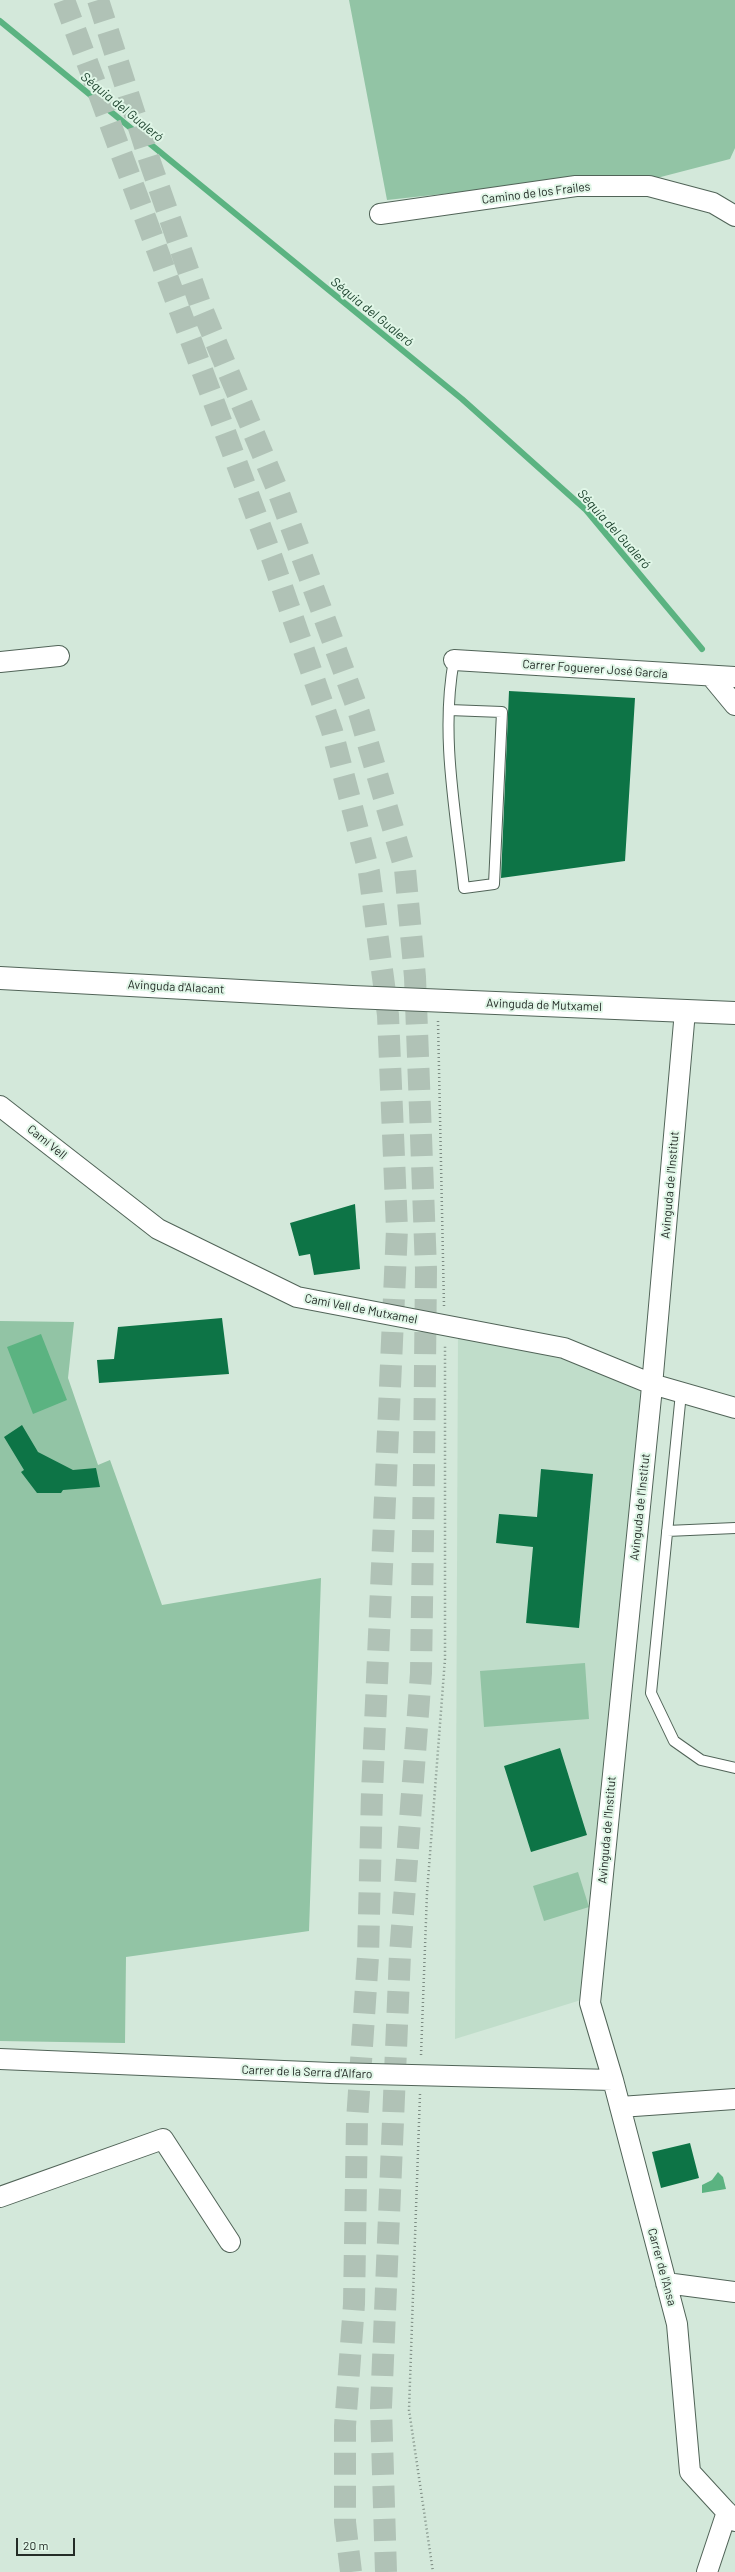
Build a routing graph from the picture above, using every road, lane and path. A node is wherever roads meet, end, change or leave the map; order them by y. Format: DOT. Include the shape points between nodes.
graph roads {
  1 [pos="380,214"];
  2 [pos="735,216"];
  3 [pos="59,656"];
  4 [pos="454,660"];
  5 [pos="0,662"];
  6 [pos="711,676"];
  7 [pos="735,677"];
  8 [pos="735,705"];
  9 [pos="449,710"];
  10 [pos="0,978"];
  11 [pos="352,997"];
  12 [pos="438,1001"];
  13 [pos="685,1011"];
  14 [pos="735,1013"];
  15 [pos="0,1106"];
  16 [pos="93,1179"];
  17 [pos="444,1325"];
  18 [pos="652,1384"];
  19 [pos="681,1393"];
  20 [pos="735,1408"];
  21 [pos="735,1528"];
  22 [pos="667,1531"];
  23 [pos="735,1768"];
  24 [pos="590,2003"];
  25 [pos="0,2059"];
  26 [pos="421,2076"];
  27 [pos="613,2080"];
  28 [pos="735,2099"];
  29 [pos="620,2107"];
  30 [pos="0,2197"];
  31 [pos="230,2242"];
  32 [pos="666,2283"];
  33 [pos="735,2292"];
  34 [pos="731,2517"];
  35 [pos="433,2572"];
  36 [pos="707,2572"];
  1 -- 2 [label="street, Camino de los Frailes" via="576,186 649,186 713,203"];
  3 -- 5 [label="street"];
  4 -- 6 [label="street, Carrer Foguerer José García"];
  4 -- 9 [label="lane"];
  6 -- 7 [label="street, Carrer Foguerer José García"];
  6 -- 8 [label="street"];
  9 -- 9 [label="lane" via="448,730 464,888 494,884 502,712"];
  10 -- 11 [label="street, Avinguda d'Alacant"];
  11 -- 12 [label="street, Avinguda de Mutxamel"];
  12 -- 13 [label="street, Avinguda de Mutxamel"];
  12 -- 17 [label="path"];
  13 -- 14 [label="street, Avinguda de Mutxamel"];
  13 -- 18 [label="street, Avinguda de l'Institut"];
  15 -- 16 [label="street, Camí Vell"];
  16 -- 17 [label="street, Camí Vell de Mutxamel" via="158,1228 297,1297"];
  17 -- 18 [label="street, Camí Vell de Mutxamel" via="564,1348"];
  17 -- 26 [label="path" via="445,1659 427,1893"];
  18 -- 19 [label="street, Camí Vell de Mutxamel"];
  18 -- 24 [label="street, Avinguda de l'Institut"];
  19 -- 20 [label="street, Camí Vell de Mutxamel"];
  19 -- 22 [label="lane"];
  21 -- 22 [label="lane"];
  22 -- 23 [label="lane" via="652,1693 674,1741 701,1760"];
  24 -- 27 [label="street, Carrer de l'Ansa"];
  25 -- 26 [label="street, Carrer de la Serra d'Alfaro"];
  26 -- 27 [label="street, Carrer de la Serra d'Alfaro"];
  26 -- 35 [label="path" via="409,2410"];
  27 -- 29 [label="street, Carrer de l'Ansa"];
  28 -- 29 [label="street"];
  29 -- 32 [label="street, Carrer de l'Ansa"];
  30 -- 31 [label="street" via="163,2139"];
  32 -- 33 [label="street"];
  32 -- 34 [label="street, Carrer de l'Ansa" via="677,2324 690,2472"];
  34 -- 36 [label="street"];
}
